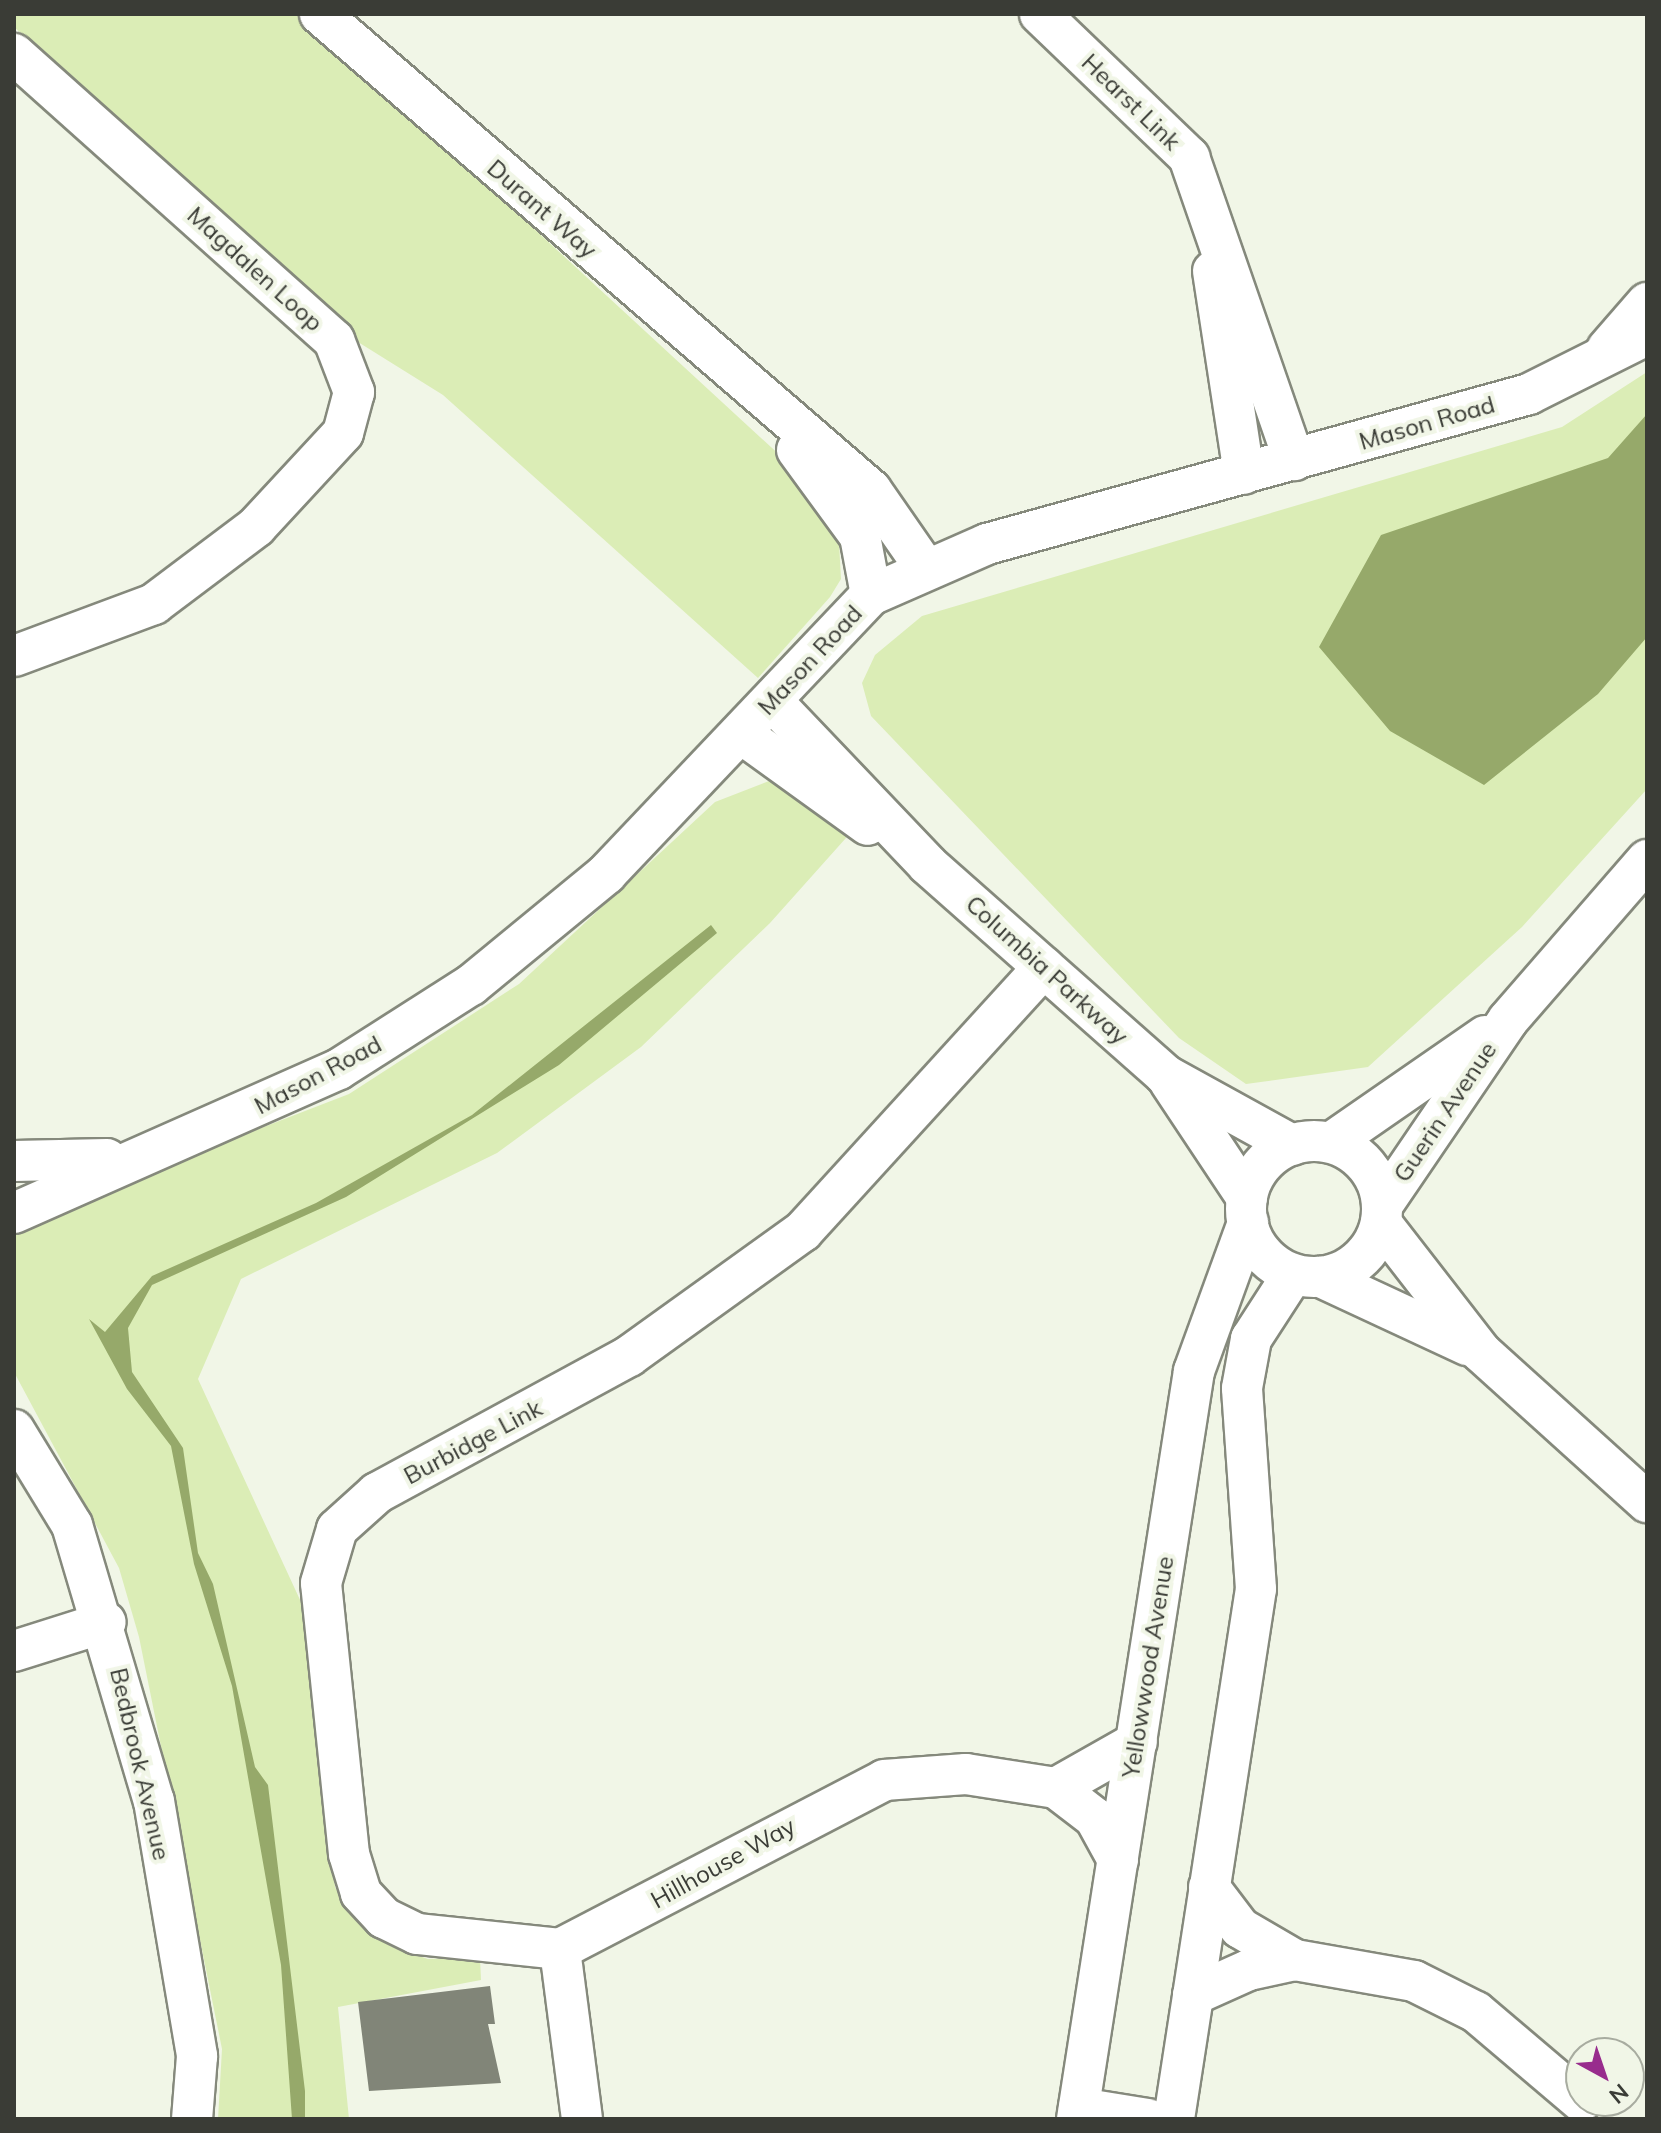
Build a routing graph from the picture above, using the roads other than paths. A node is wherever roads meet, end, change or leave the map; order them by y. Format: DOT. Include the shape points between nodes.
graph roads {
  1 [pos="320,14"];
  2 [pos="1040,14"];
  3 [pos="14,54"];
  4 [pos="1217,248"];
  5 [pos="1647,303"];
  6 [pos="1647,335"];
  7 [pos="1593,363"];
  8 [pos="763,405"];
  9 [pos="1294,460"];
  10 [pos="1244,474"];
  11 [pos="926,569"];
  12 [pos="871,595"];
  13 [pos="14,656"];
  14 [pos="772,701"];
  15 [pos="742,734"];
  16 [pos="1647,860"];
  17 [pos="928,865"];
  18 [pos="1044,967"];
  19 [pos="1508,1020"];
  20 [pos="1165,1075"];
  21 [pos="1332,1142"];
  22 [pos="1292,1145"];
  23 [pos="135,1157"];
  24 [pos="14,1161"];
  25 [pos="1247,1211"];
  26 [pos="14,1213"];
  27 [pos="1382,1214"];
  28 [pos="1307,1275"];
  29 [pos="1481,1352"];
  30 [pos="14,1430"];
  31 [pos="1647,1502"];
  32 [pos="106,1622"];
  33 [pos="14,1651"];
  34 [pos="1137,1742"];
  35 [pos="1056,1788"];
  36 [pos="1118,1860"];
  37 [pos="1209,1887"];
  38 [pos="560,1949"];
  39 [pos="1295,1960"];
  40 [pos="1193,1995"];
  41 [pos="1565,2088"];
  42 [pos="1078,2113"];
  43 [pos="192,2119"];
  44 [pos="582,2119"];
  45 [pos="1148,2119"];
  46 [pos="1174,2119"];
  1 -- 8 [label="street, Durant Way"];
  2 -- 4 [label="street, Hearst Link" via="1189,157"];
  3 -- 13 [label="street, Magdalen Loop" via="334,340 354,392 343,433 256,527 154,604"];
  4 -- 9 [label="street, Hearst Link"];
  4 -- 10 [label="street, Hearst Link" via="1211,282"];
  5 -- 7 [label="street, Mason Road"];
  6 -- 7 [label="street, Mason Road"];
  7 -- 9 [label="street, Mason Road" via="1529,394"];
  8 -- 11 [label="street, Durant Way" via="871,490"];
  8 -- 12 [label="street, Durant Way" via="849,516 866,553"];
  9 -- 10 [label="street, Mason Road"];
  10 -- 11 [label="street, Mason Road" via="987,544"];
  11 -- 12 [label="street, Mason Road"];
  12 -- 14 [label="street, Mason Road"];
  14 -- 15 [label="street, Mason Road"];
  14 -- 17 [label="street, Columbia Parkway"];
  15 -- 17 [label="street, Columbia Parkway"];
  15 -- 23 [label="street, Mason Road" via="606,874 471,985 339,1069"];
  16 -- 19 [label="street, Guerin Avenue"];
  17 -- 18 [label="street, Columbia Parkway"];
  18 -- 20 [label="street, Columbia Parkway"];
  18 -- 38 [label="street, Burbidge Link" via="803,1231 629,1356 377,1493 337,1529 321,1583 349,1854 361,1893 384,1918 417,1934"];
  19 -- 21 [label="street, Guerin Avenue"];
  19 -- 27 [label="street, Guerin Avenue"];
  20 -- 22 [label="street, Columbia Parkway"];
  20 -- 25 [label="street, Columbia Parkway"];
  21 -- 22 [label="street"];
  21 -- 27 [label="street" via="1357,1155"];
  22 -- 25 [label="street" via="1270,1156"];
  23 -- 24 [label="street, Mason Road"];
  23 -- 26 [label="street, Mason Road"];
  25 -- 28 [label="street" via="1264,1254"];
  25 -- 34 [label="street, Yellowwood Avenue" via="1194,1371"];
  27 -- 28 [label="street" via="1359,1259"];
  27 -- 29 [label="street"];
  28 -- 29 [label="street"];
  28 -- 37 [label="street" via="1251,1339 1242,1388 1256,1589"];
  29 -- 31 [label="street"];
  30 -- 32 [label="street, Bedbrook Avenue" via="72,1525"];
  32 -- 33 [label="street"];
  32 -- 43 [label="street, Bedbrook Avenue" via="154,1801 197,2056"];
  34 -- 35 [label="street"];
  34 -- 36 [label="street, Yellowwood Avenue"];
  35 -- 36 [label="street, Hillhouse Way" via="1095,1818"];
  35 -- 38 [label="street, Hillhouse Way" via="966,1774 884,1780"];
  36 -- 42 [label="street, Yellowwood Avenue"];
  37 -- 39 [label="street" via="1240,1928"];
  37 -- 40 [label="street"];
  38 -- 44 [label="street"];
  39 -- 40 [label="street" via="1249,1970"];
  39 -- 41 [label="street" via="1366,1970 1445,1994"];
  40 -- 46 [label="street"];
  42 -- 45 [label="street"];
}
